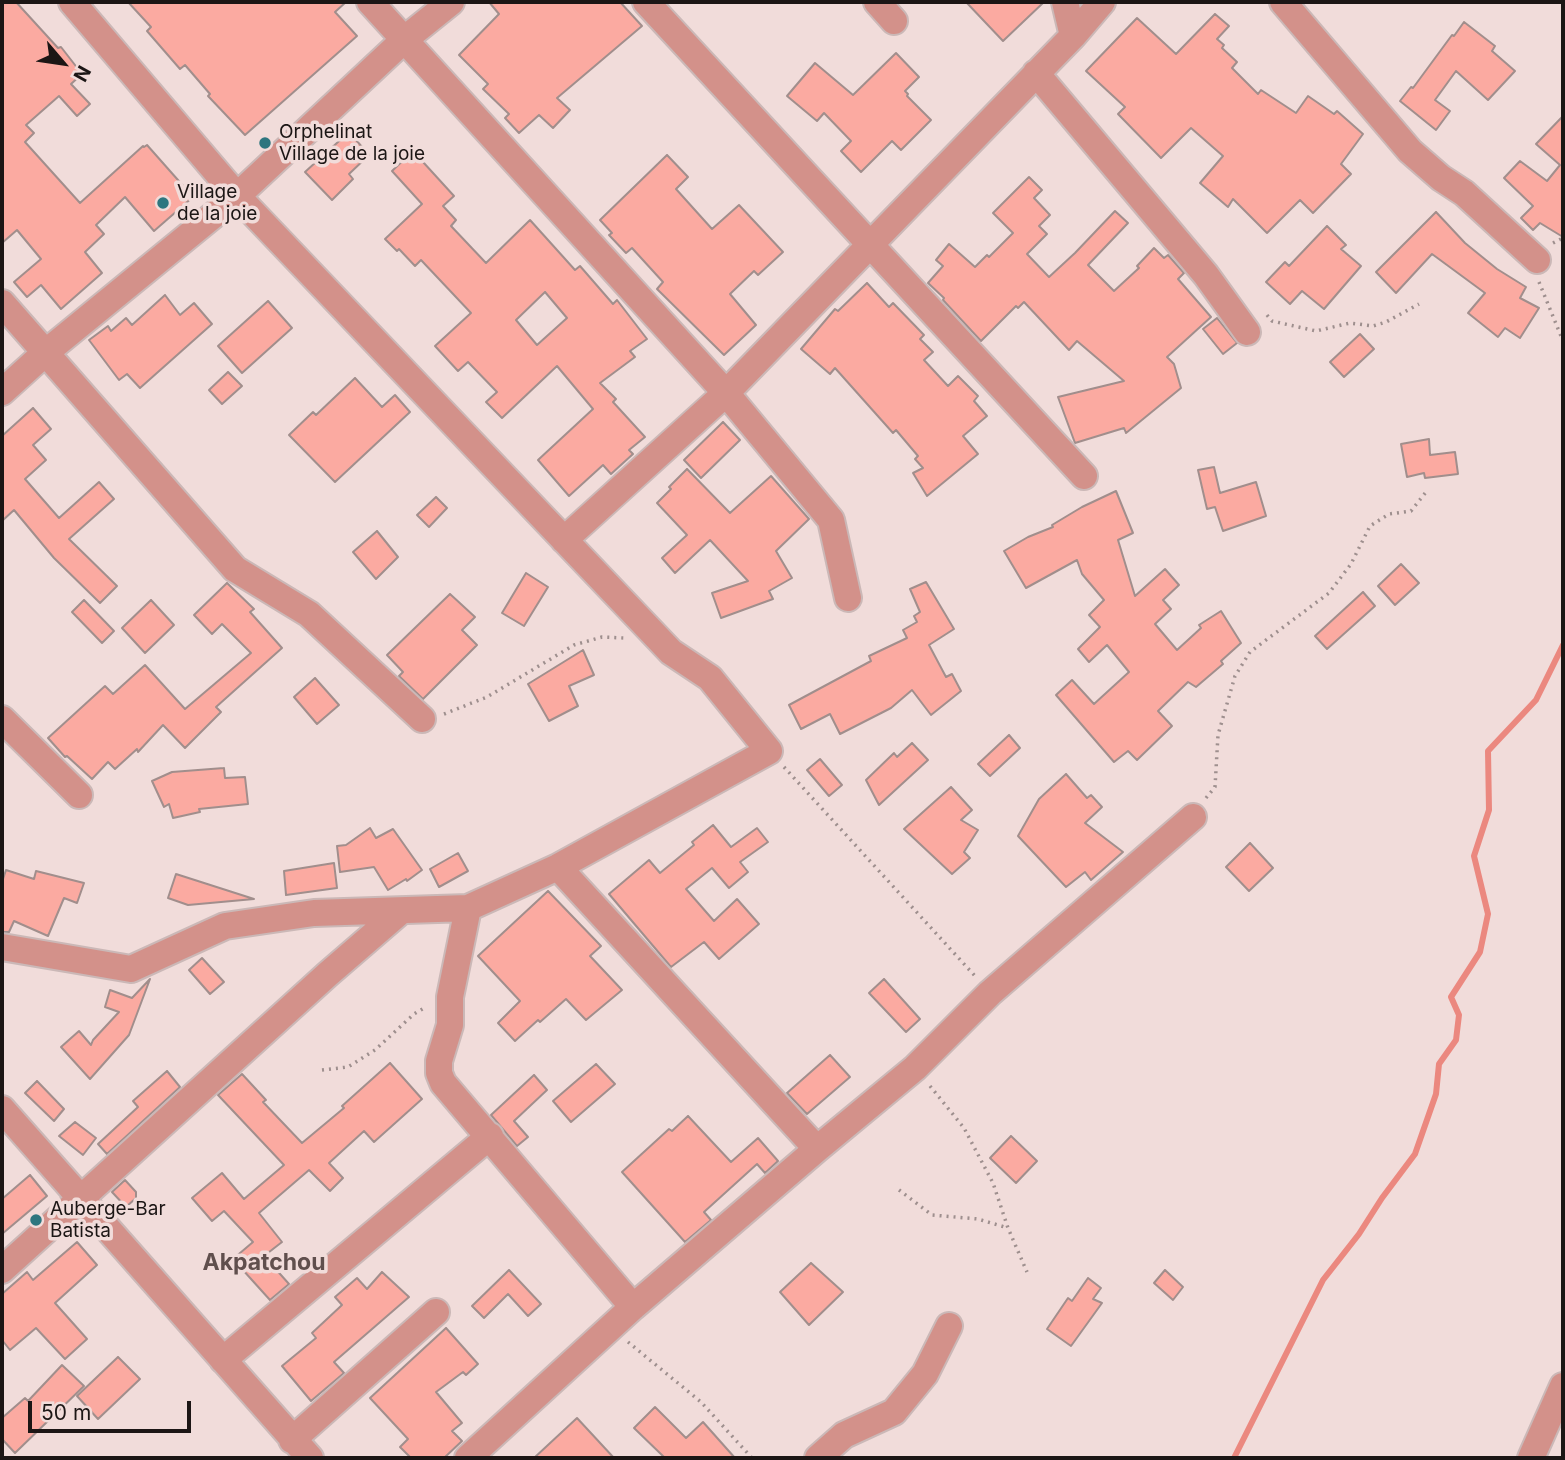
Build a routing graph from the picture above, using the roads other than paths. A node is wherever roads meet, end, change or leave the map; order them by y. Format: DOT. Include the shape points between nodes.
graph roads {
  1 [pos="72,2"];
  2 [pos="370,2"];
  3 [pos="451,2"];
  4 [pos="646,2"];
  5 [pos="1065,2"];
  6 [pos="1101,2"];
  7 [pos="1283,2"];
  8 [pos="1073,36"];
  9 [pos="405,39"];
  10 [pos="1036,73"];
  11 [pos="237,196"];
  12 [pos="870,244"];
  13 [pos="1536,260"];
  14 [pos="2,303"];
  15 [pos="1256,322"];
  16 [pos="45,353"];
  17 [pos="2,392"];
  18 [pos="726,393"];
  19 [pos="1084,476"];
  20 [pos="564,540"];
  21 [pos="848,598"];
  22 [pos="2,719"];
  23 [pos="422,719"];
  24 [pos="79,795"];
  25 [pos="1193,817"];
  26 [pos="558,867"];
  27 [pos="468,908"];
  28 [pos="401,911"];
  29 [pos="2,947"];
  30 [pos="2,1109"];
  31 [pos="490,1136"];
  32 [pos="817,1149"];
  33 [pos="79,1198"];
  34 [pos="2,1270"];
  35 [pos="632,1307"];
  36 [pos="436,1312"];
  37 [pos="949,1326"];
  38 [pos="223,1360"];
  39 [pos="1563,1385"];
  40 [pos="301,1449"];
  41 [pos="468,1458"];
  42 [pos="818,1458"];
  43 [pos="1531,1458"];
  1 -- 11 [label="street"];
  2 -- 9 [label="street"];
  3 -- 9 [label="street"];
  4 -- 12 [label="street"];
  5 -- 8 [label="street"];
  6 -- 8 [label="street"];
  7 -- 13 [label="street" via="1410,151 1464,193"];
  8 -- 10 [label="street"];
  9 -- 11 [label="street"];
  9 -- 18 [label="street"];
  10 -- 12 [label="street"];
  10 -- 15 [label="street" via="1206,275"];
  11 -- 16 [label="street"];
  11 -- 20 [label="street"];
  12 -- 18 [label="street"];
  12 -- 19 [label="street"];
  14 -- 16 [label="street"];
  16 -- 17 [label="street"];
  16 -- 23 [label="street" via="235,569 309,614"];
  18 -- 20 [label="street"];
  18 -- 21 [label="street" via="831,520"];
  20 -- 26 [label="street" via="671,652 710,678 769,751"];
  22 -- 24 [label="street"];
  25 -- 32 [label="street" via="990,993 915,1068"];
  26 -- 27 [label="street"];
  26 -- 32 [label="street"];
  27 -- 28 [label="street"];
  27 -- 31 [label="street" via="439,1073"];
  28 -- 29 [label="street" via="314,912 225,926 131,969"];
  28 -- 33 [label="street"];
  30 -- 33 [label="street"];
  31 -- 35 [label="street"];
  31 -- 38 [label="street"];
  32 -- 35 [label="street"];
  33 -- 34 [label="street"];
  33 -- 38 [label="street"];
  35 -- 41 [label="street"];
  36 -- 40 [label="street"];
  37 -- 42 [label="street" via="925,1374 894,1412 844,1435"];
  38 -- 40 [label="street"];
  39 -- 43 [label="street"];
}
